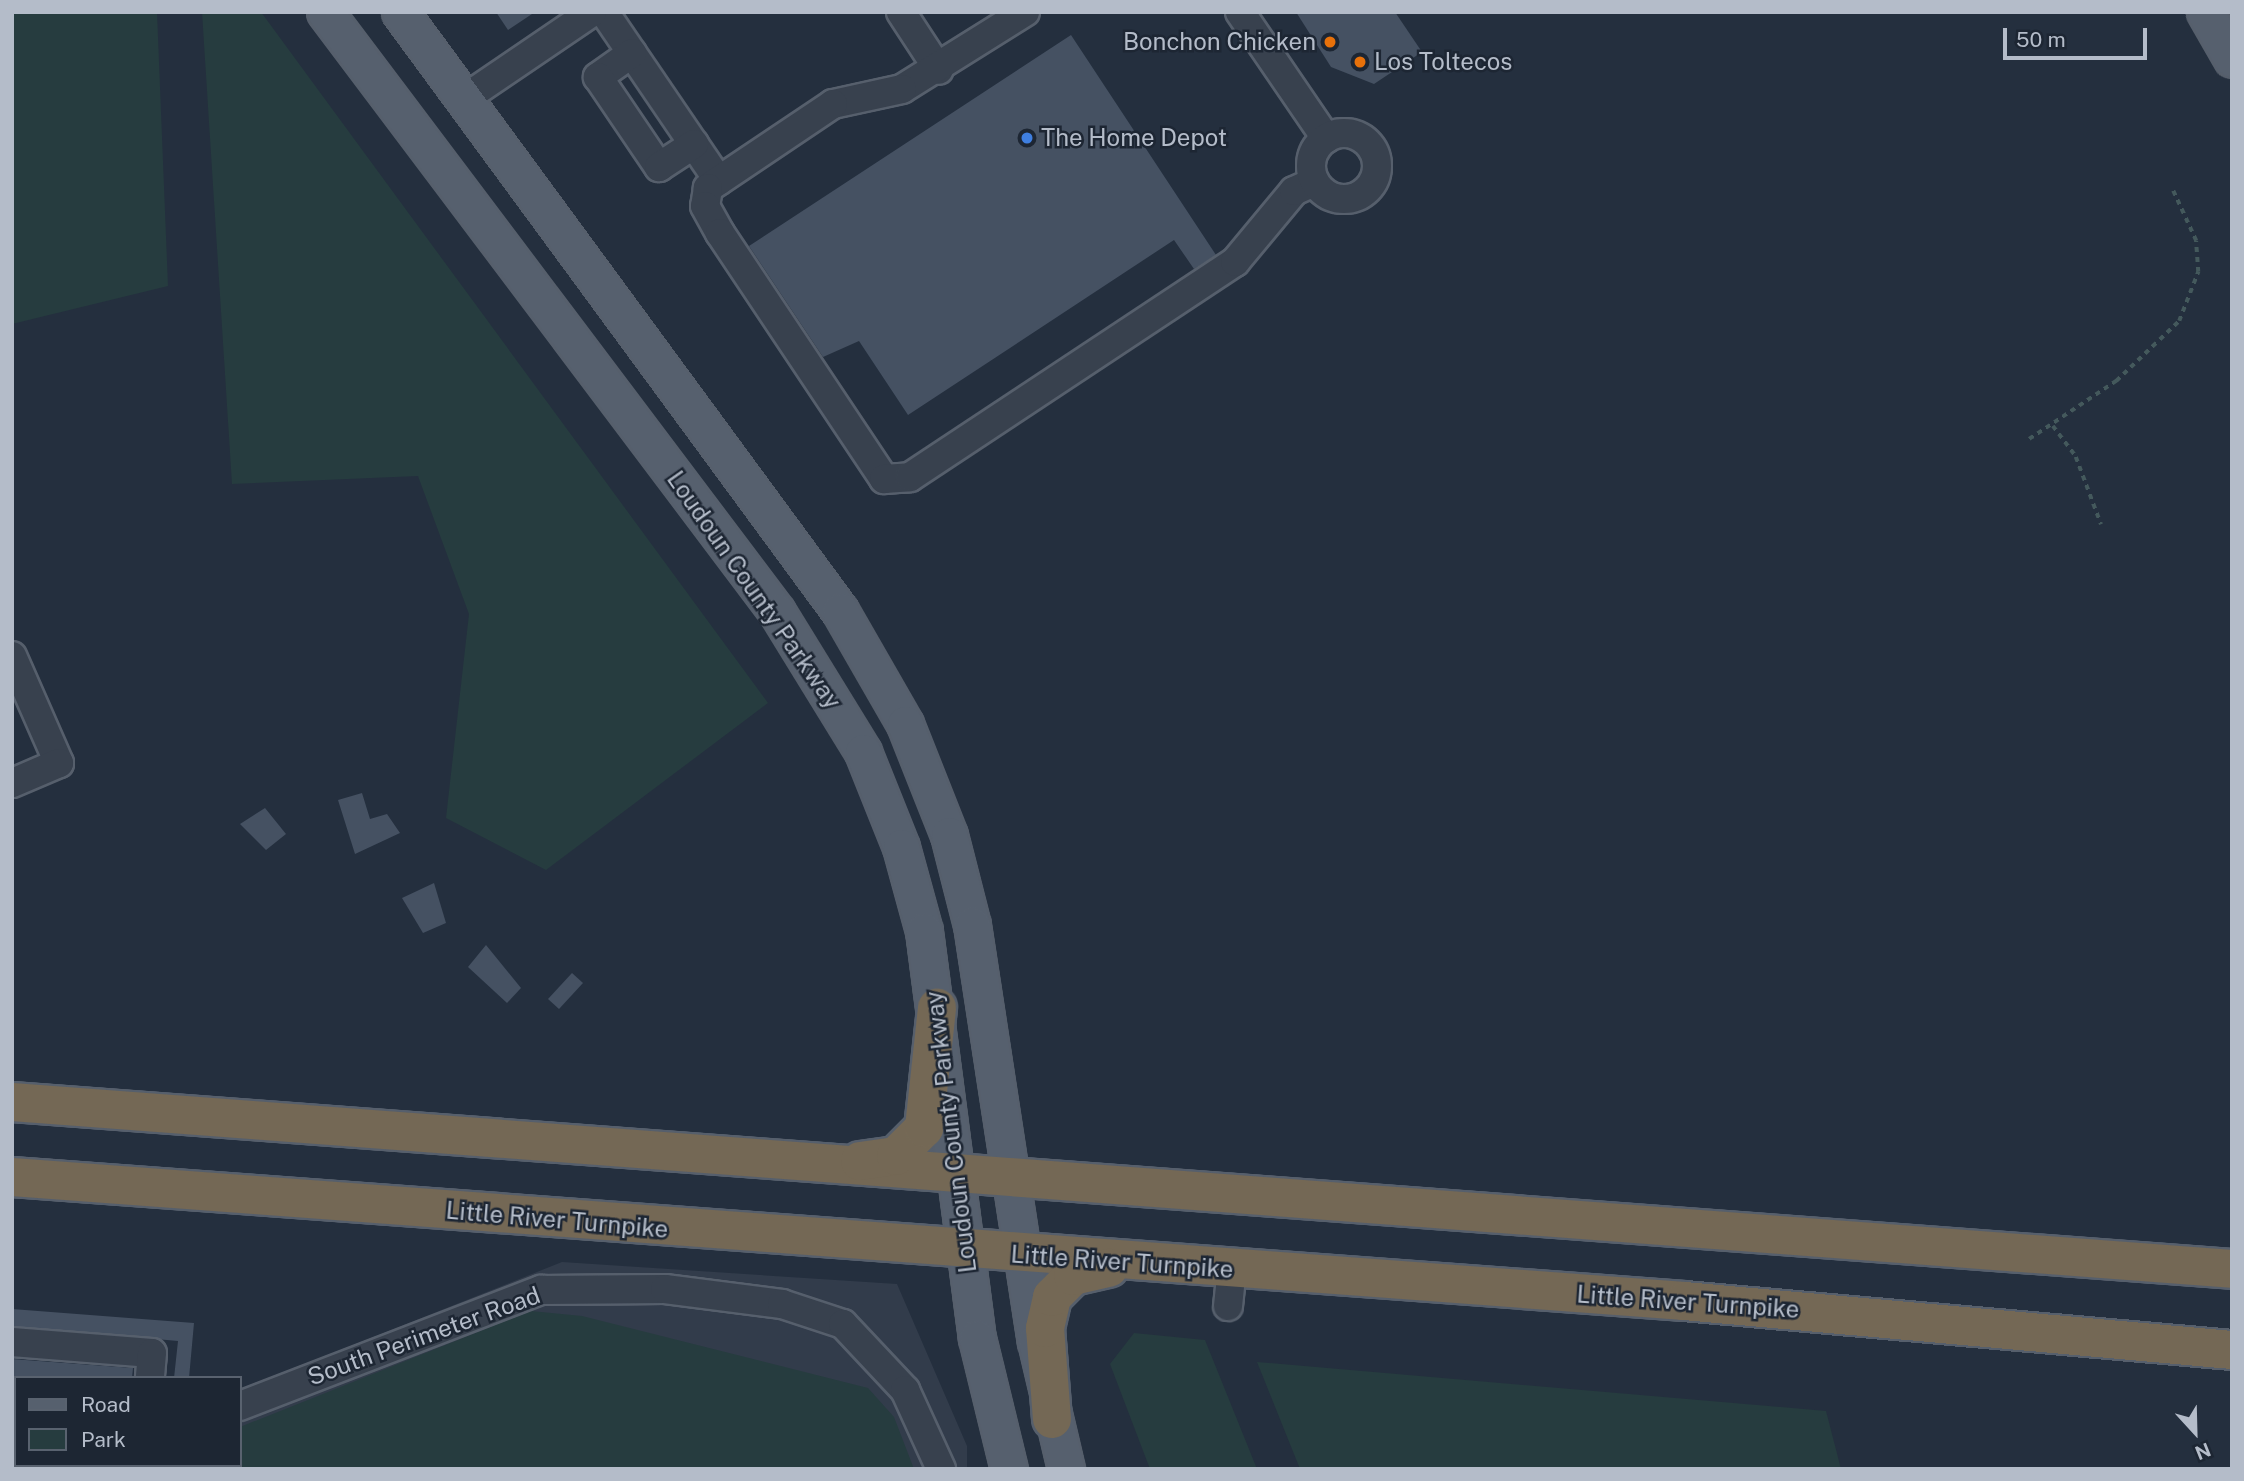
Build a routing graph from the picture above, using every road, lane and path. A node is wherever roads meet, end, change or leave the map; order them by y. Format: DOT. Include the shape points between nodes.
graph roads {
  1 [pos="325,12"];
  2 [pos="400,12"];
  3 [pos="592,12"];
  4 [pos="604,12"];
  5 [pos="901,12"];
  6 [pos="1026,12"];
  7 [pos="1240,12"];
  8 [pos="2205,12"];
  9 [pos="632,53"];
  10 [pos="2232,59"];
  11 [pos="939,70"];
  12 [pos="464,99"];
  13 [pos="1326,138"];
  14 [pos="694,144"];
  15 [pos="719,181"];
  16 [pos="1314,182"];
  17 [pos="2173,191"];
  18 [pos="2053,426"];
  19 [pos="2029,439"];
  20 [pos="2101,524"];
  21 [pos="12,656"];
  22 [pos="12,783"];
  23 [pos="937,1008"];
  24 [pos="12,1102"];
  25 [pos="795,1165"];
  26 [pos="12,1177"];
  27 [pos="956,1178"];
  28 [pos="1011,1180"];
  29 [pos="965,1252"];
  30 [pos="1023,1255"];
  31 [pos="1153,1265"];
  32 [pos="2232,1269"];
  33 [pos="12,1342"];
  34 [pos="2232,1350"];
  35 [pos="150,1376"];
  36 [pos="242,1405"];
  37 [pos="1052,1419"];
  38 [pos="941,1469"];
  39 [pos="1009,1469"];
  40 [pos="1066,1469"];
  1 -- 23 [label="main road, Loudoun County Parkway" via="830,689 901,847"];
  2 -- 12 [label="main road, Loudoun County Parkway"];
  3 -- 12 [label="lane"];
  4 -- 9 [label="lane"];
  5 -- 11 [label="lane"];
  6 -- 11 [label="lane"];
  7 -- 13 [label="lane"];
  8 -- 10 [label="main road"];
  9 -- 14 [label="lane"];
  9 -- 14 [label="lane" via="598,77 659,167"];
  11 -- 15 [label="lane" via="902,89 833,104"];
  12 -- 28 [label="main road, Loudoun County Parkway" via="840,611 905,724 949,835 972,925"];
  13 -- 16 [label="lane" via="1311,163"];
  13 -- 16 [label="lane" via="1345,133 1364,140 1376,156 1376,177 1363,194 1341,200"];
  14 -- 15 [label="lane"];
  15 -- 16 [label="lane" via="708,188 705,206 884,479 910,477 1235,262 1294,191"];
  17 -- 18 [label="path" via="2196,241 2198,272 2179,321 2116,381"];
  18 -- 19 [label="path"];
  18 -- 20 [label="path" via="2076,457"];
  21 -- 22 [label="lane" via="59,763"];
  23 -- 25 [label="highway" via="928,1110 917,1140 884,1159"];
  23 -- 27 [label="main road, Loudoun County Parkway"];
  24 -- 25 [label="highway"];
  25 -- 27 [label="highway"];
  26 -- 29 [label="highway, Little River Turnpike"];
  27 -- 28 [label="highway"];
  27 -- 29 [label="main road, Loudoun County Parkway"];
  28 -- 30 [label="main road, Loudoun County Parkway"];
  28 -- 32 [label="highway"];
  29 -- 30 [label="highway, Little River Turnpike"];
  29 -- 39 [label="main road, Loudoun County Parkway" via="978,1345"];
  30 -- 31 [label="highway, Little River Turnpike"];
  30 -- 37 [label="main road, Loudoun County Parkway"];
  31 -- 34 [label="highway, Little River Turnpike" via="1230,1288 1684,1301"];
  31 -- 37 [label="highway" via="1088,1271 1052,1297 1045,1328"];
  33 -- 35 [label="lane" via="152,1353"];
  36 -- 38 [label="lane, South Perimeter Road" via="541,1290 607,1286 696,1293 782,1304 843,1324 905,1390"];
  37 -- 40 [label="main road, Loudoun County Parkway"];
}
